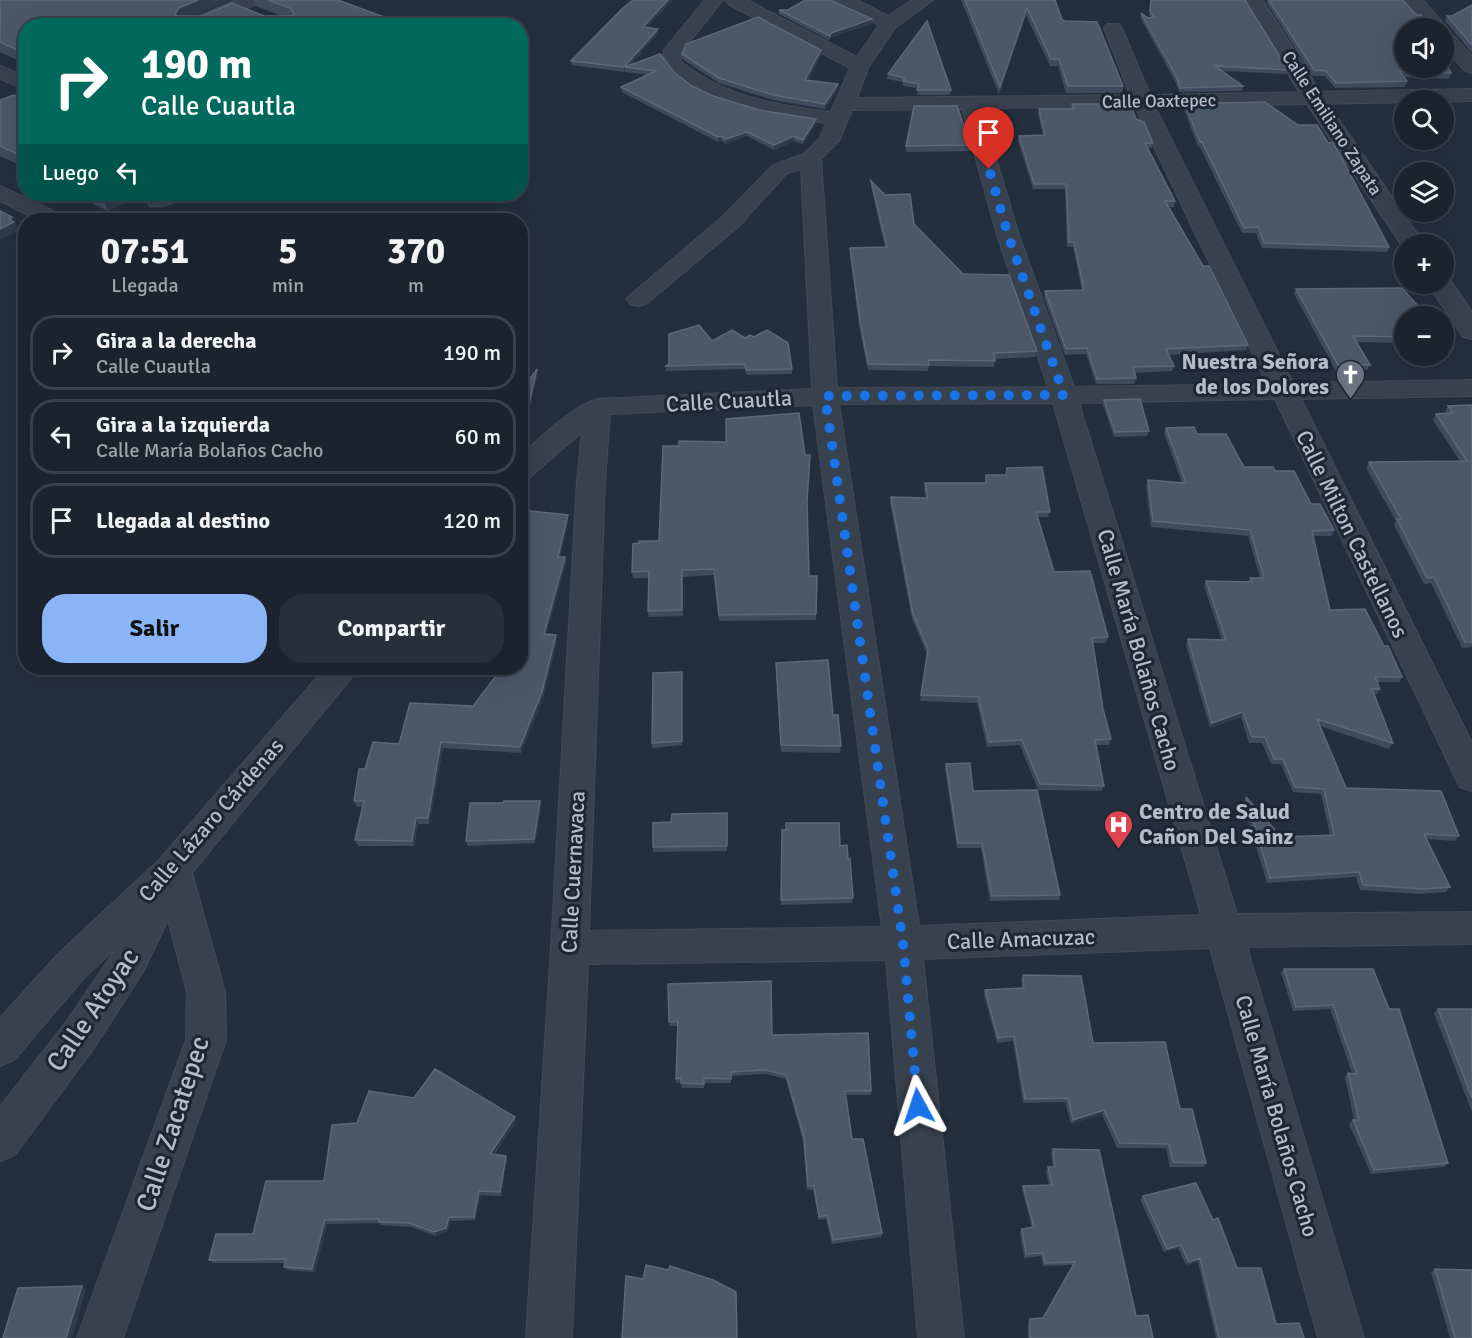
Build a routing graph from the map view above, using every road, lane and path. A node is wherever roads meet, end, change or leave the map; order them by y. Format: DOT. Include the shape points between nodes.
graph roads {
  1 [pos="714,0"];
  2 [pos="734,0"];
  3 [pos="843,0"];
  4 [pos="924,0"];
  5 [pos="1253,0"];
  6 [pos="1423,3"];
  7 [pos="247,7"];
  8 [pos="214,18"];
  9 [pos="1432,18"];
  10 [pos="889,23"];
  11 [pos="1113,28"];
  12 [pos="1454,47"];
  13 [pos="860,66"];
  14 [pos="1472,68"];
  15 [pos="0,72"];
  16 [pos="18,88"];
  17 [pos="1472,95"];
  18 [pos="1314,99"];
  19 [pos="1142,100"];
  20 [pos="970,103"];
  21 [pos="842,111"];
  22 [pos="812,158"];
  23 [pos="0,192"];
  24 [pos="40,213"];
  25 [pos="1406,234"];
  26 [pos="1447,294"];
  27 [pos="638,299"];
  28 [pos="1472,331"];
  29 [pos="1472,388"];
  30 [pos="1283,390"];
  31 [pos="1064,395"];
  32 [pos="825,396"];
  33 [pos="598,406"];
  34 [pos="528,464"];
  35 [pos="337,675"];
  36 [pos="1472,777"];
  37 [pos="173,870"];
  38 [pos="1472,928"];
  39 [pos="1224,931"];
  40 [pos="903,943"];
  41 [pos="570,948"];
  42 [pos="0,1047"];
  43 [pos="0,1140"];
  44 [pos="100,1338"];
  45 [pos="549,1338"];
  46 [pos="940,1338"];
  47 [pos="1341,1338"];
  1 -- 21 [label="street, Calle Oaxtepec" via="673,50 671,60 675,66 708,89 747,105"];
  2 -- 13 [label="street"];
  3 -- 10 [label="street"];
  4 -- 10 [label="street"];
  5 -- 18 [label="street, Calle Emiliano Zapata"];
  6 -- 9 [label="street"];
  7 -- 8 [label="street"];
  10 -- 13 [label="street"];
  11 -- 19 [label="street, Calle Milton Castellanos"];
  12 -- 14 [label="street"];
  13 -- 21 [label="street"];
  15 -- 16 [label="street"];
  17 -- 18 [label="street, Calle Oaxtepec"];
  18 -- 19 [label="street, Calle Oaxtepec"];
  18 -- 25 [label="street, Calle Emiliano Zapata"];
  19 -- 20 [label="street, Calle Oaxtepec"];
  19 -- 30 [label="street, Calle Milton Castellanos"];
  20 -- 21 [label="street, Calle Oaxtepec"];
  20 -- 31 [label="street, Calle María Bolaños Cacho" via="1008,235"];
  21 -- 22 [label="street" via="829,141"];
  22 -- 27 [label="street" via="780,170 730,222"];
  22 -- 32 [label="street"];
  23 -- 24 [label="street"];
  26 -- 28 [label="street"];
  29 -- 30 [label="street, Calle Cuautla"];
  30 -- 31 [label="street, Calle Cuautla"];
  30 -- 36 [label="street, Calle Milton Castellanos"];
  31 -- 32 [label="street, Calle Cuautla"];
  31 -- 39 [label="street, Calle María Bolaños Cacho"];
  32 -- 33 [label="street, Calle Cuautla"];
  32 -- 40 [label="street"];
  33 -- 34 [label="street"];
  33 -- 41 [label="street, Calle Cuernavaca" via="591,481"];
  35 -- 37 [label="street, Calle Lázaro Cárdenas"];
  37 -- 42 [label="street, Calle Lázaro Cárdenas" via="71,966"];
  37 -- 43 [label="street, Calle Atoyac" via="130,960 80,1035"];
  37 -- 44 [label="street, Calle Zacatepec" via="206,992 206,1040"];
  38 -- 39 [label="street, Calle Amacuzac"];
  39 -- 40 [label="street, Calle Amacuzac"];
  39 -- 47 [label="street, Calle María Bolaños Cacho"];
  40 -- 41 [label="street, Calle Amacuzac"];
  40 -- 46 [label="street"];
  41 -- 45 [label="street, Calle Cuernavaca"];
}
